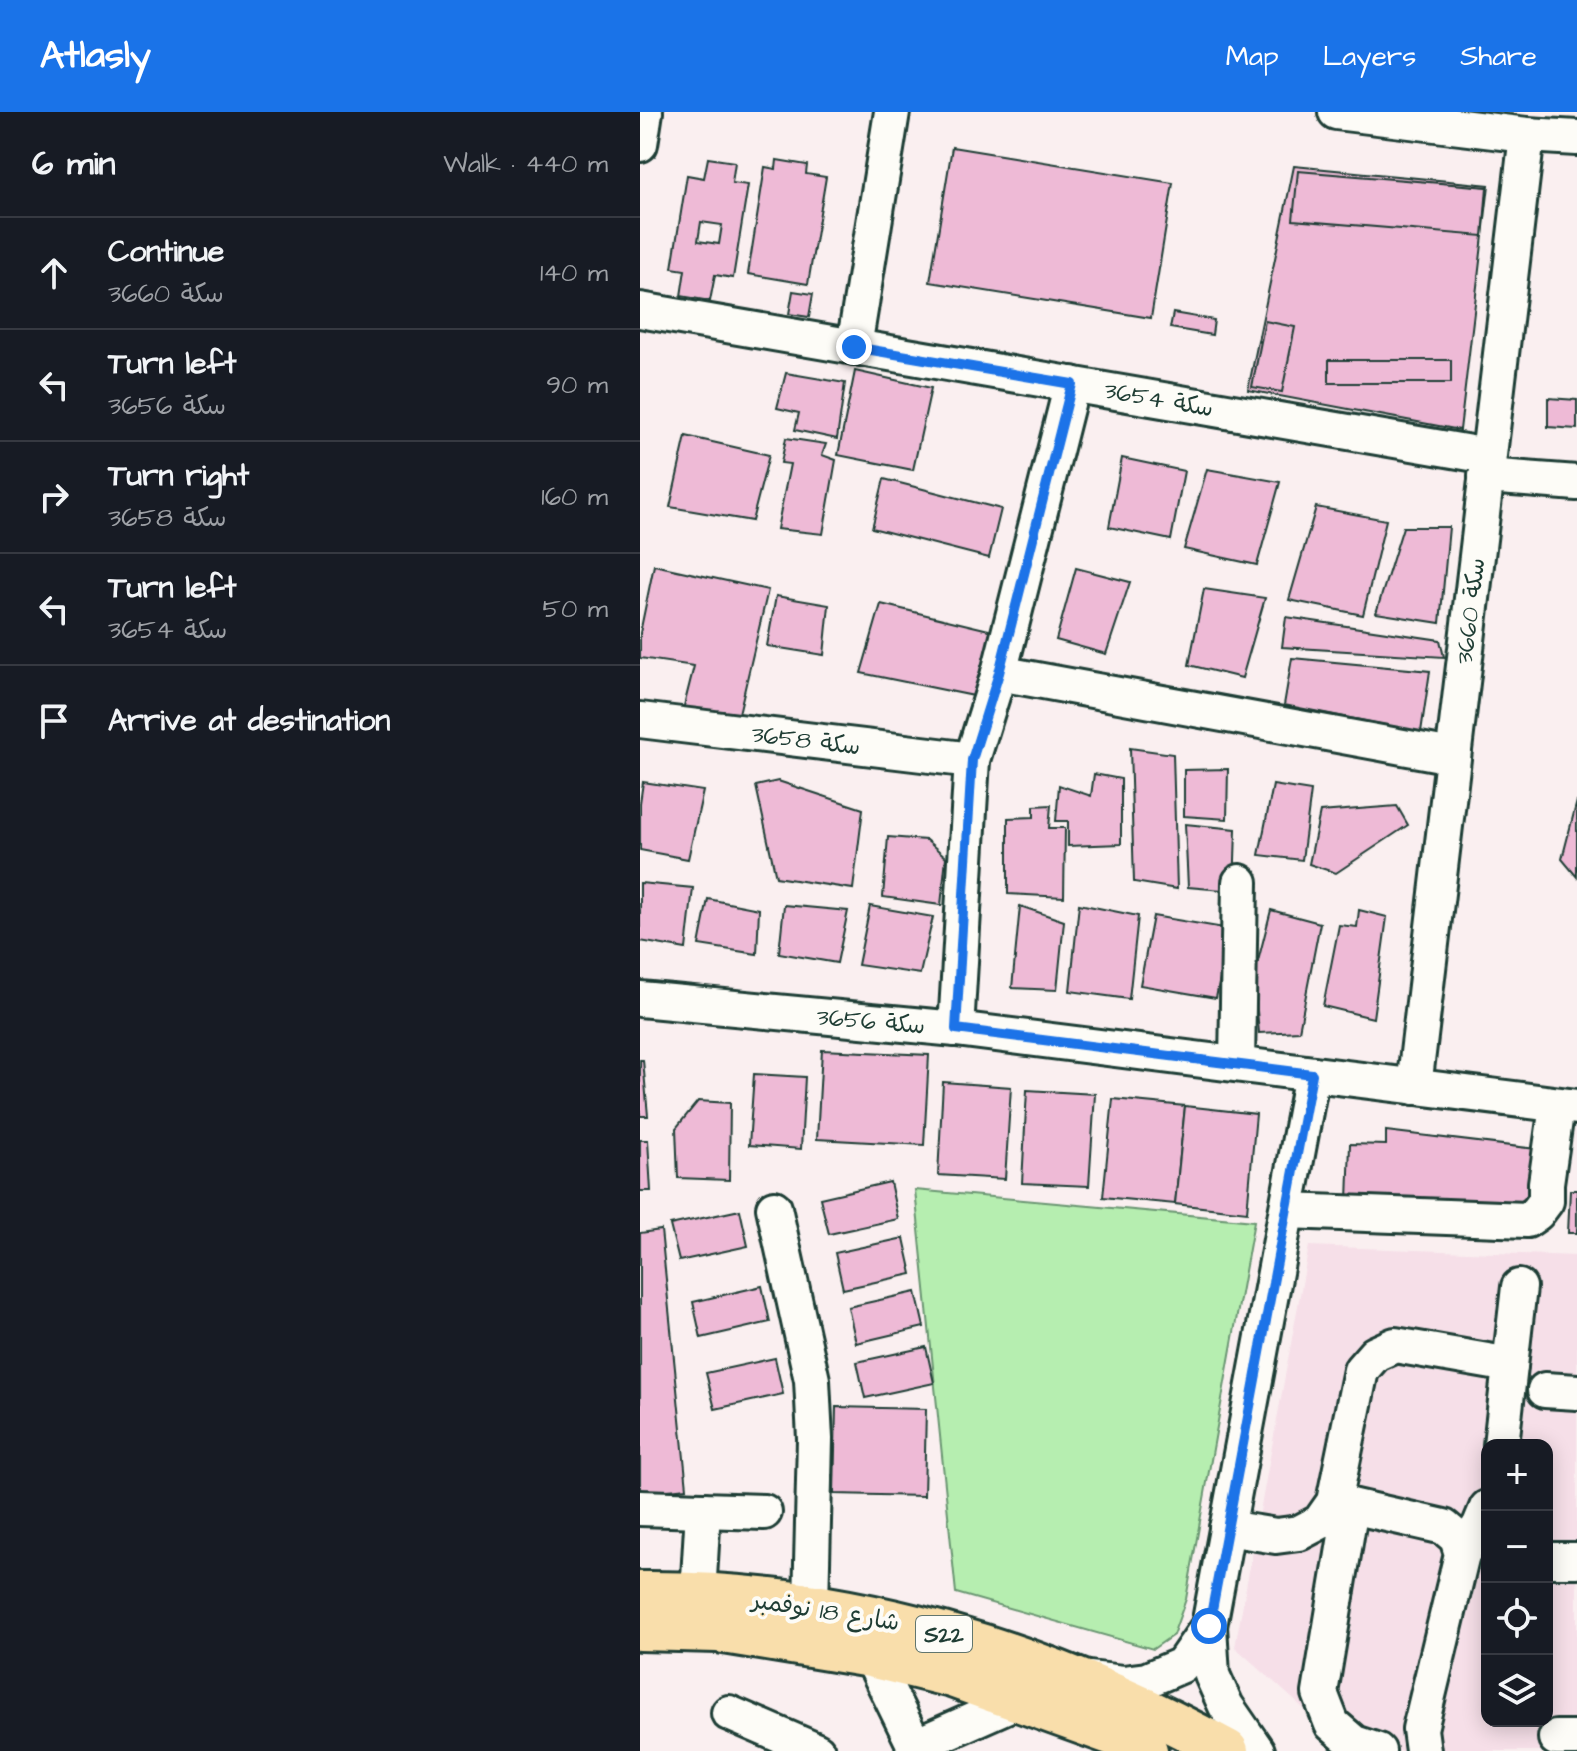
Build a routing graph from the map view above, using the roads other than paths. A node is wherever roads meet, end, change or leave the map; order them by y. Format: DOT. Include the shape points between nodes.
graph roads {
  1 [pos="645,112"];
  2 [pos="892,112"];
  3 [pos="1336,112"];
  4 [pos="1527,135"];
  5 [pos="1577,138"];
  6 [pos="640,144"];
  7 [pos="640,310"];
  8 [pos="854,347"];
  9 [pos="1072,384"];
  10 [pos="1487,466"];
  11 [pos="1577,483"];
  12 [pos="999,673"];
  13 [pos="640,720"];
  14 [pos="1452,756"];
  15 [pos="972,760"];
  16 [pos="1240,882"];
  17 [pos="640,999"];
  18 [pos="956,1029"];
  19 [pos="1237,1064"];
  20 [pos="1312,1074"];
  21 [pos="1414,1087"];
  22 [pos="1567,1107"];
  23 [pos="774,1208"];
  24 [pos="1287,1211"];
  25 [pos="1519,1287"];
  26 [pos="1510,1365"];
  27 [pos="1502,1439"];
  28 [pos="1342,1504"];
  29 [pos="640,1508"];
  30 [pos="703,1510"];
  31 [pos="1486,1511"];
  32 [pos="764,1512"];
  33 [pos="1227,1528"];
  34 [pos="1462,1554"];
  35 [pos="1553,1560"];
  36 [pos="1577,1560"];
  37 [pos="661,1591"];
  38 [pos="811,1605"];
  39 [pos="1209,1626"];
  40 [pos="640,1629"];
  41 [pos="871,1656"];
  42 [pos="1069,1677"];
  43 [pos="1019,1700"];
  44 [pos="729,1713"];
  45 [pos="914,1749"];
  46 [pos="817,1751"];
  47 [pos="1146,1751"];
  48 [pos="1227,1751"];
  49 [pos="1257,1751"];
  50 [pos="1378,1751"];
  51 [pos="1423,1751"];
  1 -- 6 [label="street"];
  2 -- 8 [label="street"];
  3 -- 4 [label="street"];
  4 -- 5 [label="street"];
  4 -- 10 [label="street, سكة 3660"];
  7 -- 8 [label="street, سكة 3654"];
  8 -- 9 [label="street, سكة 3654"];
  9 -- 10 [label="street, سكة 3654"];
  9 -- 12 [label="street"];
  10 -- 11 [label="street, سكة 3654"];
  10 -- 14 [label="street, سكة 3660"];
  12 -- 14 [label="street"];
  12 -- 15 [label="street"];
  13 -- 15 [label="street, سكة 3658"];
  14 -- 21 [label="street, سكة 3660"];
  15 -- 18 [label="street"];
  16 -- 19 [label="street"];
  17 -- 18 [label="street, سكة 3656"];
  18 -- 19 [label="street, سكة 3656"];
  19 -- 20 [label="street, سكة 3656"];
  20 -- 21 [label="street, سكة 3656"];
  20 -- 24 [label="street"];
  21 -- 22 [label="street, سكة 3656"];
  22 -- 24 [label="street" via="1546,1201 1527,1220"];
  23 -- 38 [label="street" via="812,1380"];
  24 -- 33 [label="street"];
  25 -- 26 [label="street"];
  26 -- 27 [label="street"];
  26 -- 28 [label="street" via="1395,1345 1375,1354 1361,1370"];
  28 -- 33 [label="street" via="1299,1533 1276,1536"];
  28 -- 34 [label="street" via="1444,1527 1457,1538"];
  28 -- 50 [label="street" via="1320,1693 1332,1724 1354,1743"];
  29 -- 30 [label="street"];
  30 -- 32 [label="street"];
  30 -- 37 [label="street"];
  31 -- 34 [label="street"];
  33 -- 39 [label="street"];
  34 -- 51 [label="street" via="1420,1729"];
  35 -- 36 [label="street"];
  37 -- 38 [label="main road, شارع 18 نوفمبر / S22"];
  38 -- 42 [label="main road, شارع 18 نوفمبر / S22" via="953,1636"];
  39 -- 42 [label="street" via="1182,1665 1147,1680"];
  39 -- 49 [label="street" via="1212,1675"];
  40 -- 41 [label="main road, شارع 18 نوفمبر / S22" via="718,1631"];
  41 -- 43 [label="main road, شارع 18 نوفمبر / S22"];
  41 -- 45 [label="street"];
  42 -- 48 [label="main road, شارع 18 نوفمبر / S22"];
  43 -- 45 [label="street"];
  43 -- 47 [label="main road, شارع 18 نوفمبر / S22"];
  44 -- 46 [label="street"];
}
